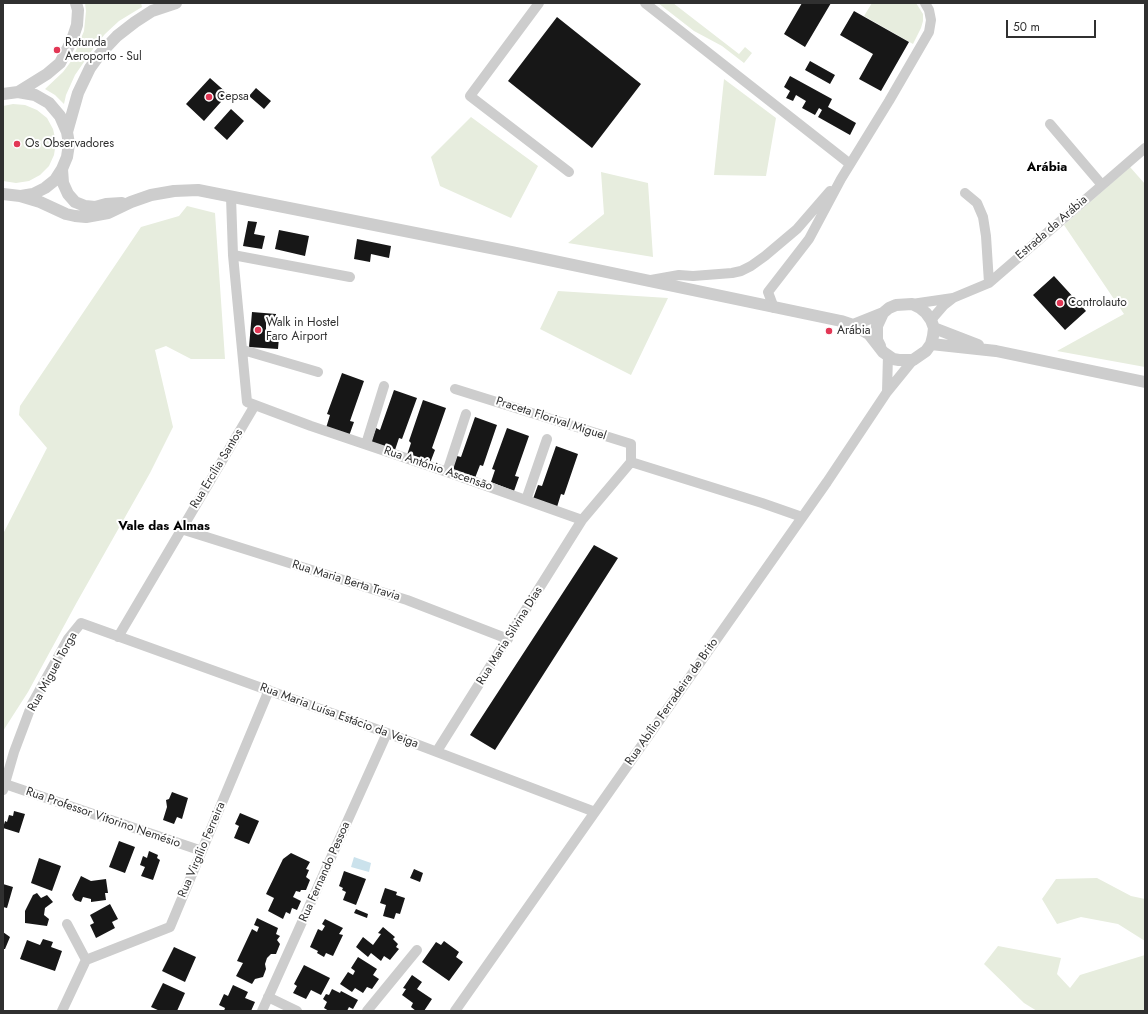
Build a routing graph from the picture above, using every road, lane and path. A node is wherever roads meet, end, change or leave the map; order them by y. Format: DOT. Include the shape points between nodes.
graph roads {
  1 [pos="76,3"];
  2 [pos="176,3"];
  3 [pos="539,3"];
  4 [pos="645,3"];
  5 [pos="925,3"];
  6 [pos="18,92"];
  7 [pos="3,94"];
  8 [pos="1050,124"];
  9 [pos="67,132"];
  10 [pos="1145,148"];
  11 [pos="850,164"];
  12 [pos="62,169"];
  13 [pos="569,172"];
  14 [pos="841,179"];
  15 [pos="1102,185"];
  16 [pos="965,193"];
  17 [pos="3,194"];
  18 [pos="20,196"];
  19 [pos="231,197"];
  20 [pos="131,202"];
  21 [pos="233,255"];
  22 [pos="350,277"];
  23 [pos="646,281"];
  24 [pos="989,283"];
  25 [pos="953,298"];
  26 [pos="912,304"];
  27 [pos="774,308"];
  28 [pos="883,313"];
  29 [pos="932,324"];
  30 [pos="853,325"];
  31 [pos="931,344"];
  32 [pos="243,350"];
  33 [pos="884,351"];
  34 [pos="996,352"];
  35 [pos="913,360"];
  36 [pos="318,372"];
  37 [pos="1145,382"];
  38 [pos="384,386"];
  39 [pos="455,389"];
  40 [pos="887,392"];
  41 [pos="255,405"];
  42 [pos="466,414"];
  43 [pos="547,439"];
  44 [pos="366,444"];
  45 [pos="631,462"];
  46 [pos="447,472"];
  47 [pos="526,500"];
  48 [pos="802,517"];
  49 [pos="582,520"];
  50 [pos="181,529"];
  51 [pos="81,623"];
  52 [pos="118,637"];
  53 [pos="508,639"];
  54 [pos="269,690"];
  55 [pos="387,733"];
  56 [pos="437,751"];
  57 [pos="4,787"];
  58 [pos="595,812"];
  59 [pos="202,852"];
  60 [pos="67,924"];
  61 [pos="417,950"];
  62 [pos="86,960"];
  63 [pos="268,997"];
  64 [pos="62,1011"];
  65 [pos="262,1011"];
  66 [pos="297,1011"];
  67 [pos="367,1011"];
  68 [pos="455,1011"];
  1 -- 6 [label="street" via="76,25 67,52 60,63"];
  2 -- 9 [label="street" via="152,11 135,22 100,54 78,93"];
  3 -- 13 [label="street" via="470,96"];
  4 -- 11 [label="street"];
  5 -- 11 [label="street" via="931,20 929,32"];
  6 -- 7 [label="street"];
  6 -- 9 [label="street" via="35,95 49,104 60,116"];
  8 -- 15 [label="street"];
  9 -- 12 [label="street" via="68,151"];
  10 -- 15 [label="street, Estrada da Arábia"];
  11 -- 14 [label="street"];
  12 -- 18 [label="street" via="55,180 45,188 33,194"];
  12 -- 20 [label="street" via="68,194 75,202 95,207"];
  14 -- 23 [label="street" via="797,229 751,266 732,273 679,275"];
  14 -- 27 [label="street" via="809,238 768,292"];
  15 -- 24 [label="street, Estrada da Arábia"];
  16 -- 24 [label="street" via="977,203 983,217"];
  17 -- 18 [label="street"];
  18 -- 20 [label="street" via="75,216 108,213"];
  19 -- 20 [label="street" via="188,190 152,195"];
  19 -- 21 [label="street"];
  19 -- 23 [label="street"];
  21 -- 22 [label="street"];
  21 -- 32 [label="street"];
  23 -- 27 [label="street"];
  24 -- 25 [label="street, Estrada da Arábia"];
  25 -- 26 [label="street"];
  25 -- 29 [label="street" via="944,304"];
  26 -- 28 [label="street" via="896,305"];
  26 -- 29 [label="street" via="926,313"];
  27 -- 30 [label="street"];
  28 -- 30 [label="street"];
  28 -- 33 [label="street" via="876,333"];
  29 -- 31 [label="street"];
  29 -- 34 [label="street"];
  30 -- 33 [label="street" via="870,334"];
  31 -- 34 [label="street"];
  31 -- 35 [label="street"];
  32 -- 36 [label="street"];
  32 -- 41 [label="street" via="247,402"];
  33 -- 35 [label="street" via="899,360"];
  33 -- 40 [label="street"];
  34 -- 37 [label="street"];
  35 -- 40 [label="street, Rua Abílio Ferradeira de Brito"];
  38 -- 44 [label="street"];
  39 -- 45 [label="street, Praceta Florival Miguel" via="631,444"];
  40 -- 48 [label="street, Rua Abílio Ferradeira de Brito"];
  41 -- 44 [label="street, Rua António Ascensão"];
  41 -- 50 [label="street, Rua Ercília Santos"];
  42 -- 46 [label="street"];
  43 -- 47 [label="street"];
  44 -- 46 [label="street, Rua António Ascensão"];
  45 -- 48 [label="street"];
  45 -- 49 [label="street"];
  46 -- 47 [label="street, Rua António Ascensão"];
  47 -- 49 [label="street, Rua António Ascensão"];
  48 -- 58 [label="street, Rua Abílio Ferradeira de Brito"];
  49 -- 53 [label="street, Rua Maria Silvina Dias"];
  50 -- 52 [label="street, Rua Ercília Santos"];
  50 -- 53 [label="street, Rua Maria Berta Travia" via="407,600"];
  51 -- 52 [label="street, Rua Maria Luísa Estácio da Veiga"];
  51 -- 57 [label="street, Rua Miguel Torga" via="68,639 32,704"];
  52 -- 54 [label="street, Rua Maria Luísa Estácio da Veiga"];
  53 -- 56 [label="street, Rua Maria Silvina Dias"];
  54 -- 55 [label="street, Rua Maria Luísa Estácio da Veiga"];
  54 -- 59 [label="street, Rua Virgílio Ferreira"];
  55 -- 56 [label="street, Rua Maria Luísa Estácio da Veiga"];
  55 -- 63 [label="street, Rua Fernando Pessoa"];
  56 -- 58 [label="street, Rua Maria Luísa Estácio da Veiga"];
  57 -- 59 [label="street, Rua Professor Vitorino Nemésio"];
  58 -- 68 [label="street, Rua Abílio Ferradeira de Brito"];
  59 -- 62 [label="street, Rua Virgílio Ferreira" via="170,927"];
  60 -- 62 [label="street"];
  61 -- 67 [label="street"];
  62 -- 64 [label="street"];
  63 -- 65 [label="street, Rua Fernando Pessoa"];
  63 -- 66 [label="street"];
}
